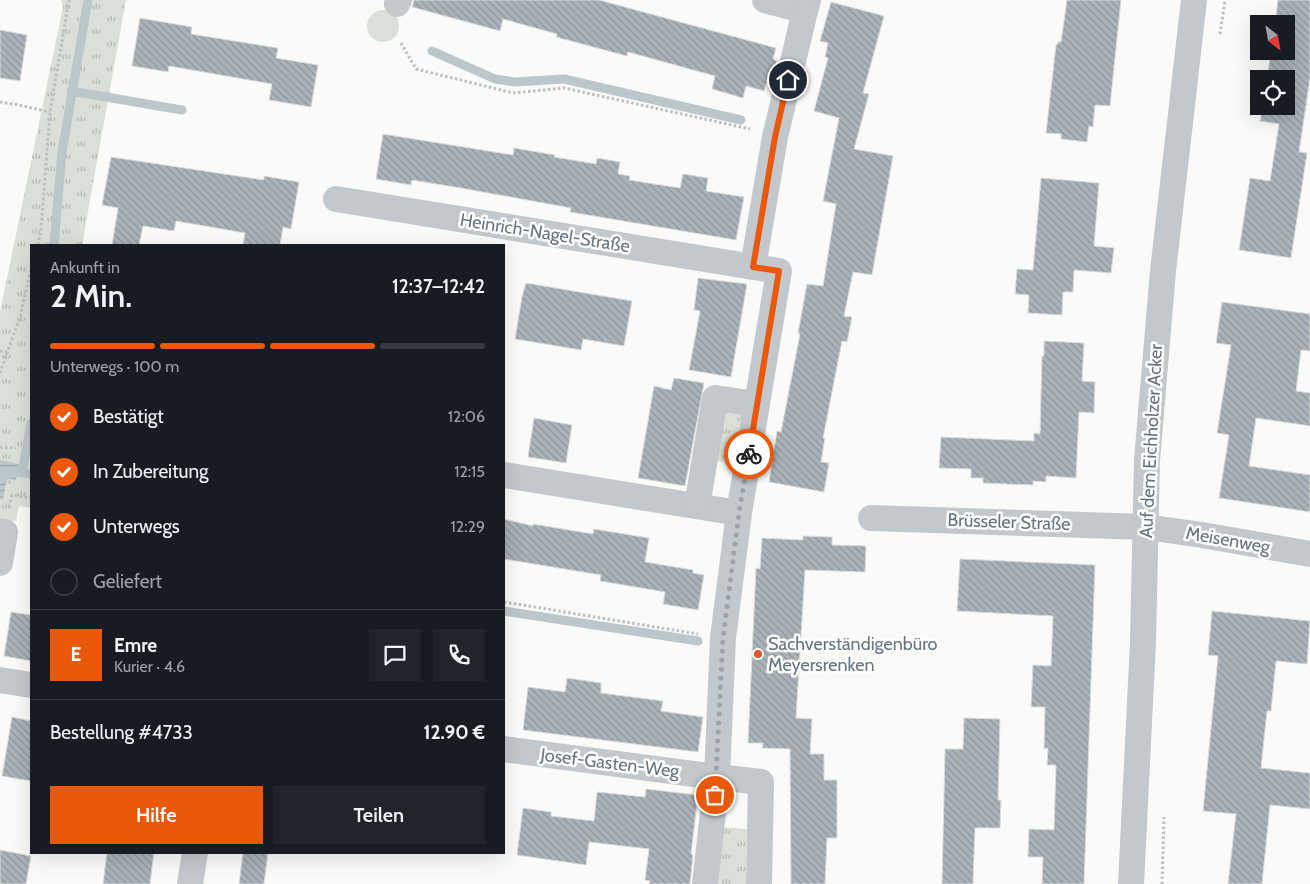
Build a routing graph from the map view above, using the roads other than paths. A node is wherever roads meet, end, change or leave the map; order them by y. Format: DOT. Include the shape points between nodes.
graph roads {
  1 [pos="765,0"];
  2 [pos="1194,0"];
  3 [pos="807,6"];
  4 [pos="336,199"];
  5 [pos="753,267"];
  6 [pos="757,404"];
  7 [pos="505,475"];
  8 [pos="697,506"];
  9 [pos="739,513"];
  10 [pos="871,518"];
  11 [pos="1146,527"];
  12 [pos="0,532"];
  13 [pos="1310,554"];
  14 [pos="0,563"];
  15 [pos="0,680"];
  16 [pos="30,685"];
  17 [pos="505,749"];
  18 [pos="717,777"];
  19 [pos="195,854"];
  20 [pos="190,884"];
  21 [pos="706,884"];
  22 [pos="759,884"];
  23 [pos="1131,884"];
  1 -- 3 [label="street"];
  2 -- 11 [label="street, Auf dem Eichholzer Acker" via="1162,271 1147,460"];
  3 -- 5 [label="street" via="776,135"];
  4 -- 5 [label="street, Heinrich-Nagel-Straße"];
  5 -- 6 [label="street, Heinrich-Nagel-Straße" via="779,271"];
  6 -- 8 [label="street" via="715,398"];
  6 -- 9 [label="street, Heinrich-Nagel-Straße"];
  7 -- 8 [label="street"];
  8 -- 9 [label="street"];
  9 -- 18 [label="street" via="723,638"];
  10 -- 11 [label="street, Brüsseler Straße"];
  11 -- 13 [label="street, Meisenweg"];
  11 -- 23 [label="street, Auf dem Eichholzer Acker"];
  12 -- 14 [label="street" via="5,532"];
  15 -- 16 [label="street"];
  17 -- 18 [label="street, Josef-Gasten-Weg"];
  18 -- 21 [label="street"];
  18 -- 22 [label="street, Josef-Gasten-Weg" via="760,782"];
  19 -- 20 [label="street"];
}
